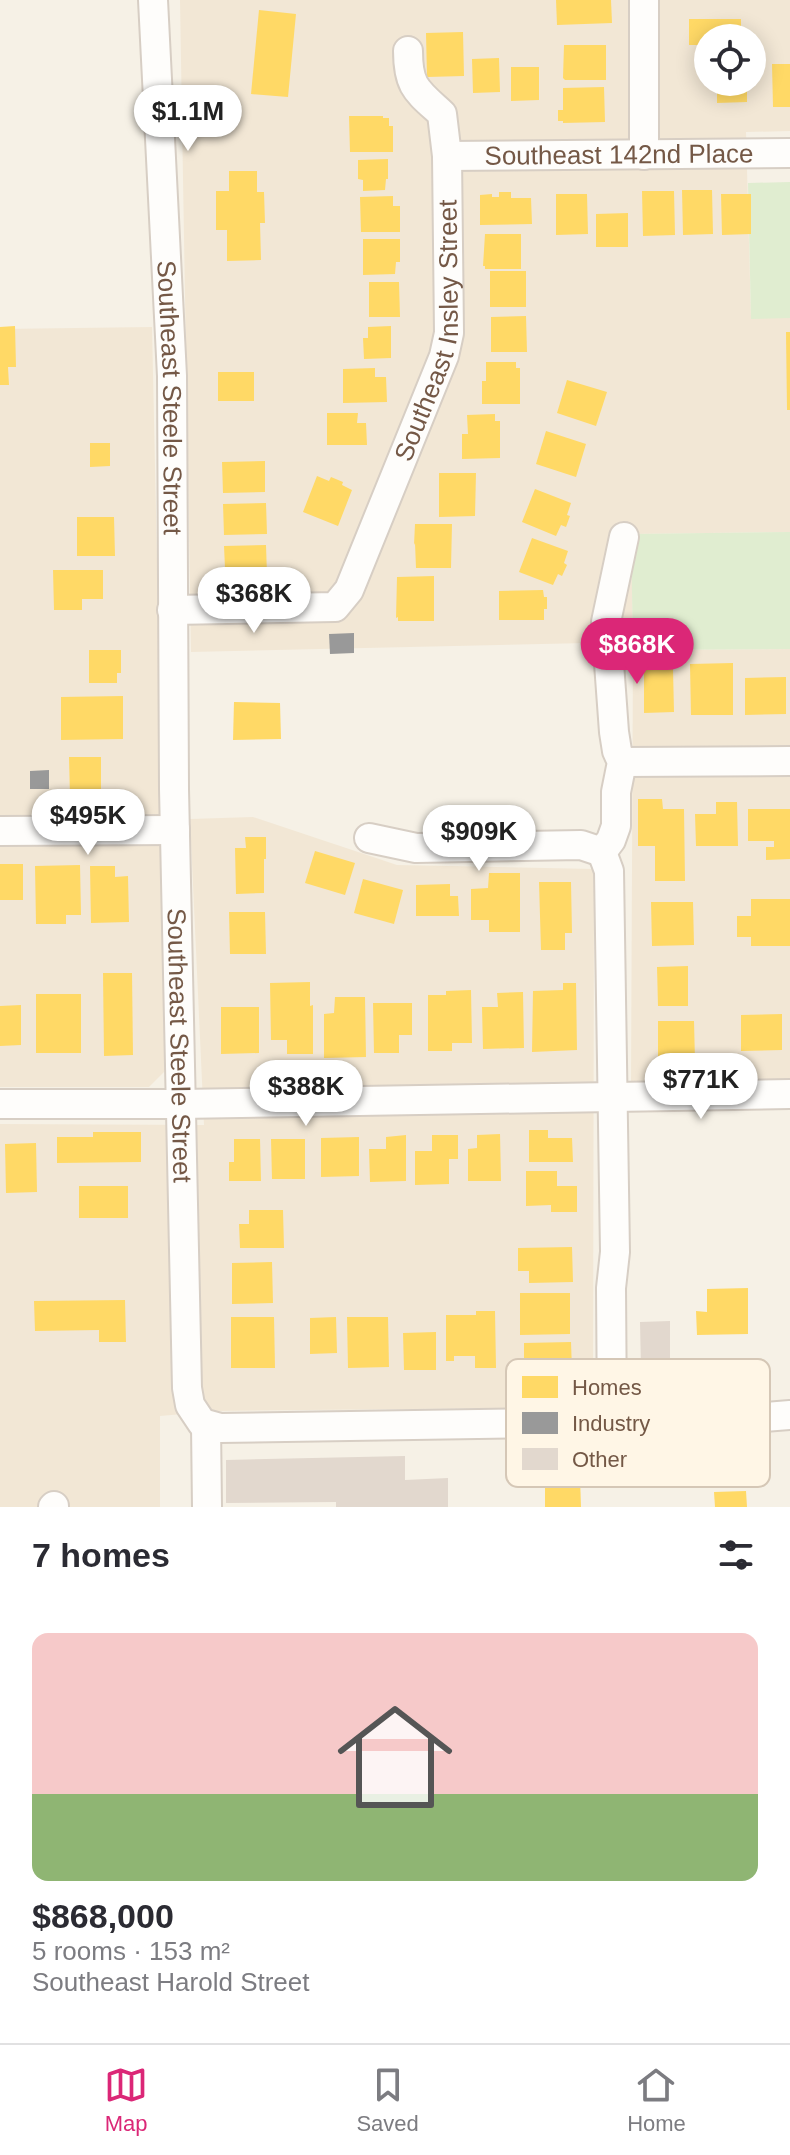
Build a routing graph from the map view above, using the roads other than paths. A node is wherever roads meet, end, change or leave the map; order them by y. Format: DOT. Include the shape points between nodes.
graph roads {
  1 [pos="153,0"];
  2 [pos="644,0"];
  3 [pos="408,51"];
  4 [pos="790,153"];
  5 [pos="644,155"];
  6 [pos="447,156"];
  7 [pos="624,537"];
  8 [pos="172,610"];
  9 [pos="790,761"];
  10 [pos="622,762"];
  11 [pos="175,830"];
  12 [pos="0,831"];
  13 [pos="369,838"];
  14 [pos="602,852"];
  15 [pos="790,1094"];
  16 [pos="611,1096"];
  17 [pos="0,1104"];
  18 [pos="181,1104"];
  19 [pos="612,1359"];
  20 [pos="790,1415"];
  21 [pos="770,1417"];
  22 [pos="202,1422"];
  23 [pos="506,1422"];
  24 [pos="207,1507"];
  1 -- 8 [label="street, Southeast Steele Street" via="172,376"];
  2 -- 5 [label="street"];
  3 -- 6 [label="street, Southeast Insley Street" via="408,72 418,92 442,114"];
  4 -- 5 [label="street, Southeast 142nd Place"];
  5 -- 6 [label="street, Southeast 142nd Place"];
  6 -- 8 [label="street, Southeast Insley Street" via="449,333 444,356 349,590 335,607"];
  7 -- 10 [label="street" via="606,622 614,732"];
  8 -- 11 [label="street, Southeast Steele Street"];
  9 -- 10 [label="street"];
  10 -- 14 [label="street" via="616,826"];
  11 -- 12 [label="street"];
  11 -- 18 [label="street, Southeast Steele Street"];
  13 -- 14 [label="street" via="416,848 581,845"];
  14 -- 16 [label="street" via="609,871"];
  15 -- 16 [label="street"];
  16 -- 18 [label="street"];
  16 -- 19 [label="street"];
  17 -- 18 [label="street"];
  18 -- 22 [label="street, Southeast Steele Street" via="187,1388 190,1405"];
  20 -- 21 [label="street"];
  22 -- 23 [label="street" via="220,1428"];
  22 -- 24 [label="street, Southeast Steele Street"];
}
